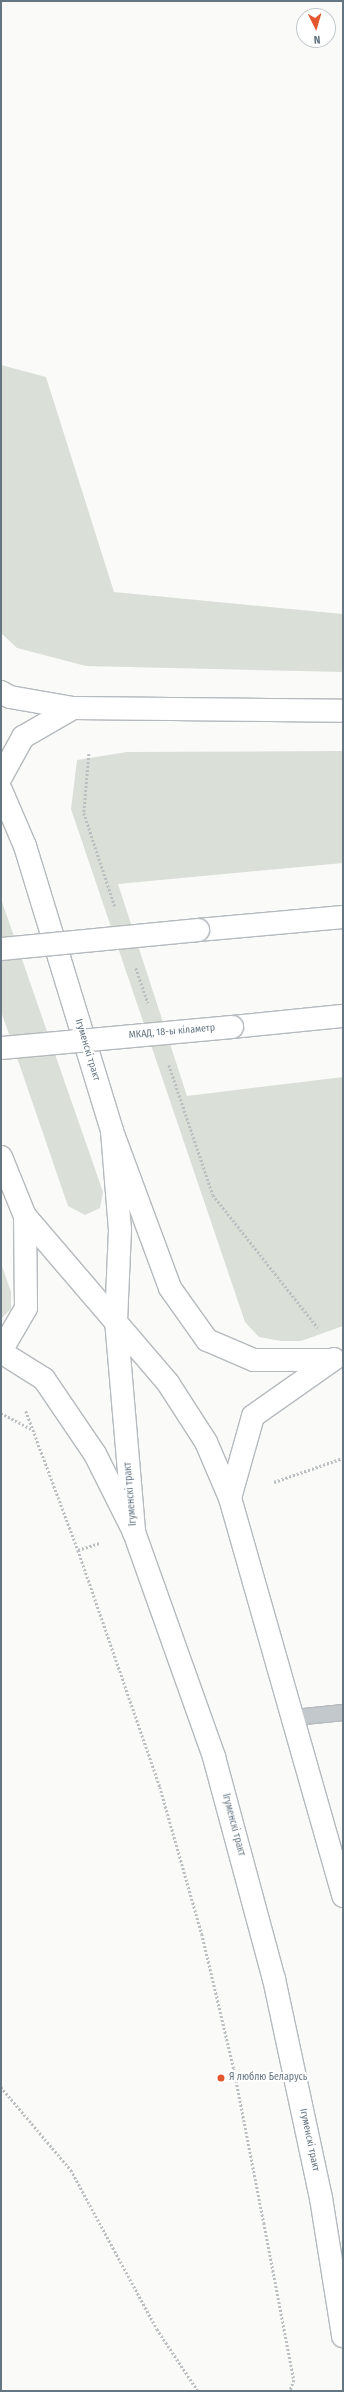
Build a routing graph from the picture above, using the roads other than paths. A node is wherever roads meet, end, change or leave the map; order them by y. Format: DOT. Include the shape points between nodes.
graph roads {
  1 [pos="1,692"];
  2 [pos="73,708"];
  3 [pos="343,711"];
  4 [pos="1,777"];
  5 [pos="1,790"];
  6 [pos="343,917"];
  7 [pos="1,949"];
  8 [pos="343,1016"];
  9 [pos="1,1048"];
  10 [pos="112,1131"];
  11 [pos="1,1156"];
  12 [pos="25,1216"];
  13 [pos="116,1320"];
  14 [pos="1,1351"];
  15 [pos="337,1358"];
  16 [pos="230,1498"];
  17 [pos="134,1532"];
  18 [pos="343,1712"];
  19 [pos="294,1717"];
  20 [pos="343,1896"];
  21 [pos="343,2336"];
  1 -- 2 [label="main road" via="10,697"];
  2 -- 3 [label="main road"];
  2 -- 4 [label="main road" via="23,737"];
  5 -- 10 [label="main road, Ігуменскі тракт" via="25,846"];
  6 -- 7 [label="main road, bridge"];
  8 -- 9 [label="main road, МКАД, 18-ы кіламетр, bridge"];
  10 -- 13 [label="main road, Ігуменскі тракт" via="120,1230"];
  10 -- 15 [label="main road" via="170,1288 207,1340 254,1360"];
  11 -- 12 [label="main road"];
  12 -- 13 [label="main road"];
  12 -- 14 [label="main road" via="26,1308"];
  13 -- 16 [label="main road" via="168,1383 206,1442"];
  13 -- 17 [label="main road, Ігуменскі тракт"];
  14 -- 17 [label="main road" via="44,1379 95,1454"];
  15 -- 16 [label="main road" via="253,1416"];
  16 -- 19 [label="main road"];
  17 -- 21 [label="main road, Ігуменскі тракт" via="214,1757 274,1979 321,2198"];
  18 -- 19 [label="lane"];
  19 -- 20 [label="main road"];
}
